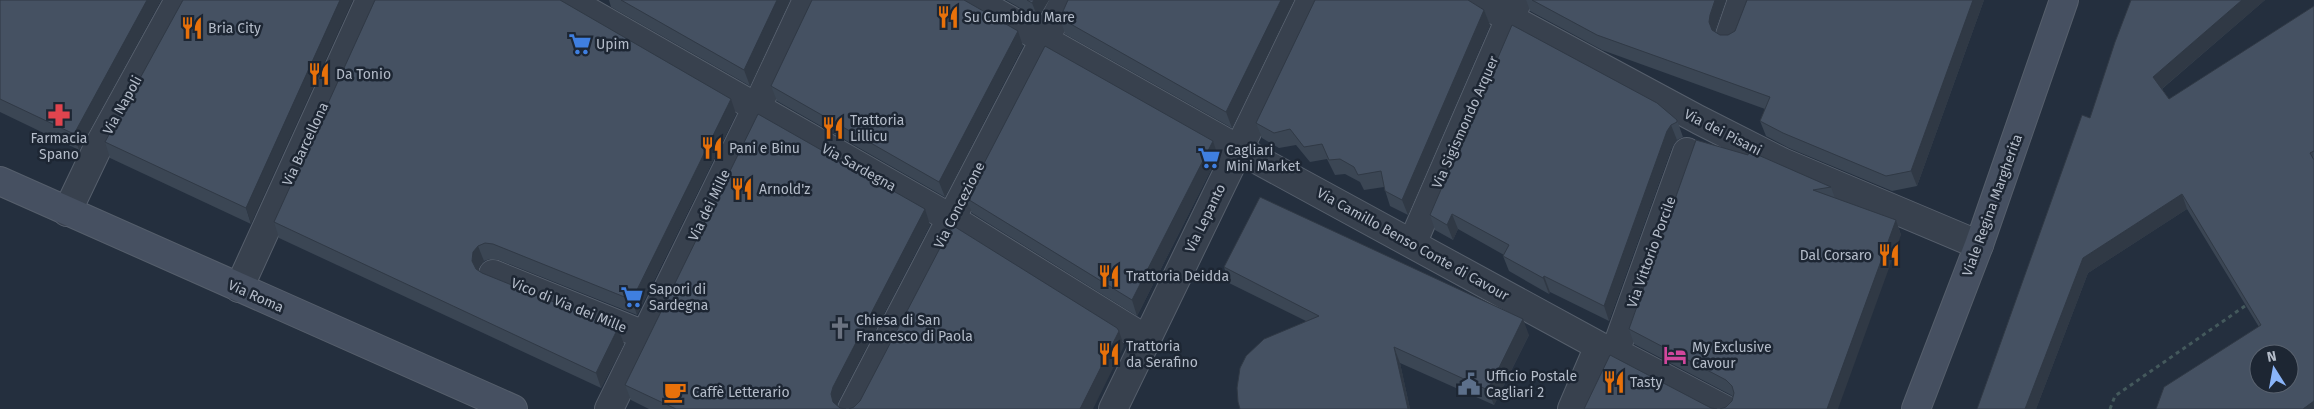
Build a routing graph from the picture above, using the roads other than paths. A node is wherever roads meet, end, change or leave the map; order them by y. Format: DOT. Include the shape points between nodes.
graph roads {
  1 [pos="179,0"];
  2 [pos="370,0"];
  3 [pos="568,0"];
  4 [pos="807,0"];
  5 [pos="974,0"];
  6 [pos="1065,0"];
  7 [pos="1310,0"];
  8 [pos="1476,0"];
  9 [pos="1742,0"];
  10 [pos="2064,0"];
  11 [pos="1515,9"];
  12 [pos="1730,35"];
  13 [pos="1044,38"];
  14 [pos="756,109"];
  15 [pos="1238,149"];
  16 [pos="1687,152"];
  17 [pos="0,181"];
  18 [pos="67,212"];
  19 [pos="952,219"];
  20 [pos="1412,244"];
  21 [pos="1979,245"];
  22 [pos="493,274"];
  23 [pos="239,288"];
  24 [pos="644,335"];
  25 [pos="1147,340"];
  26 [pos="1607,349"];
  27 [pos="513,409"];
  28 [pos="608,409"];
  29 [pos="852,409"];
  30 [pos="1113,409"];
  31 [pos="1572,409"];
  32 [pos="1724,409"];
  33 [pos="1916,409"];
  1 -- 18 [label="street, Via Napoli"];
  2 -- 23 [label="street, Via Barcellona"];
  3 -- 14 [label="street, Via Sardegna"];
  4 -- 14 [label="street, Via dei Mille"];
  5 -- 13 [label="street, Via Camillo Benso Conte di Cavour"];
  6 -- 13 [label="street, Via Concezione"];
  7 -- 15 [label="street, Via Lepanto"];
  8 -- 11 [label="street, Via dei Pisani"];
  9 -- 12 [label="street"];
  10 -- 21 [label="main road, Viale Regina Margherita"];
  11 -- 20 [label="street, Via Sigismondo Arquer"];
  11 -- 21 [label="street, Via dei Pisani" via="1699,120 1782,162"];
  13 -- 15 [label="street, Via Camillo Benso Conte di Cavour"];
  13 -- 19 [label="street, Via Concezione"];
  14 -- 19 [label="street, Via Sardegna"];
  14 -- 24 [label="street, Via dei Mille"];
  15 -- 20 [label="street, Via Camillo Benso Conte di Cavour"];
  15 -- 25 [label="street, Via Lepanto"];
  16 -- 26 [label="street, Via Vittorio Porcile"];
  17 -- 18 [label="main road, Via Roma"];
  18 -- 23 [label="main road, Via Roma"];
  19 -- 25 [label="street, Via Sardegna"];
  19 -- 29 [label="street, Via Concezione"];
  20 -- 26 [label="street, Via Camillo Benso Conte di Cavour"];
  21 -- 33 [label="main road, Viale Regina Margherita"];
  22 -- 24 [label="street, Vico di Via dei Mille"];
  23 -- 27 [label="main road, Via Roma"];
  24 -- 28 [label="street, Via dei Mille"];
  25 -- 30 [label="street, Via Lepanto"];
  26 -- 31 [label="street, Via Vittorio Porcile"];
  26 -- 32 [label="street, Via Camillo Benso Conte di Cavour"];
}
